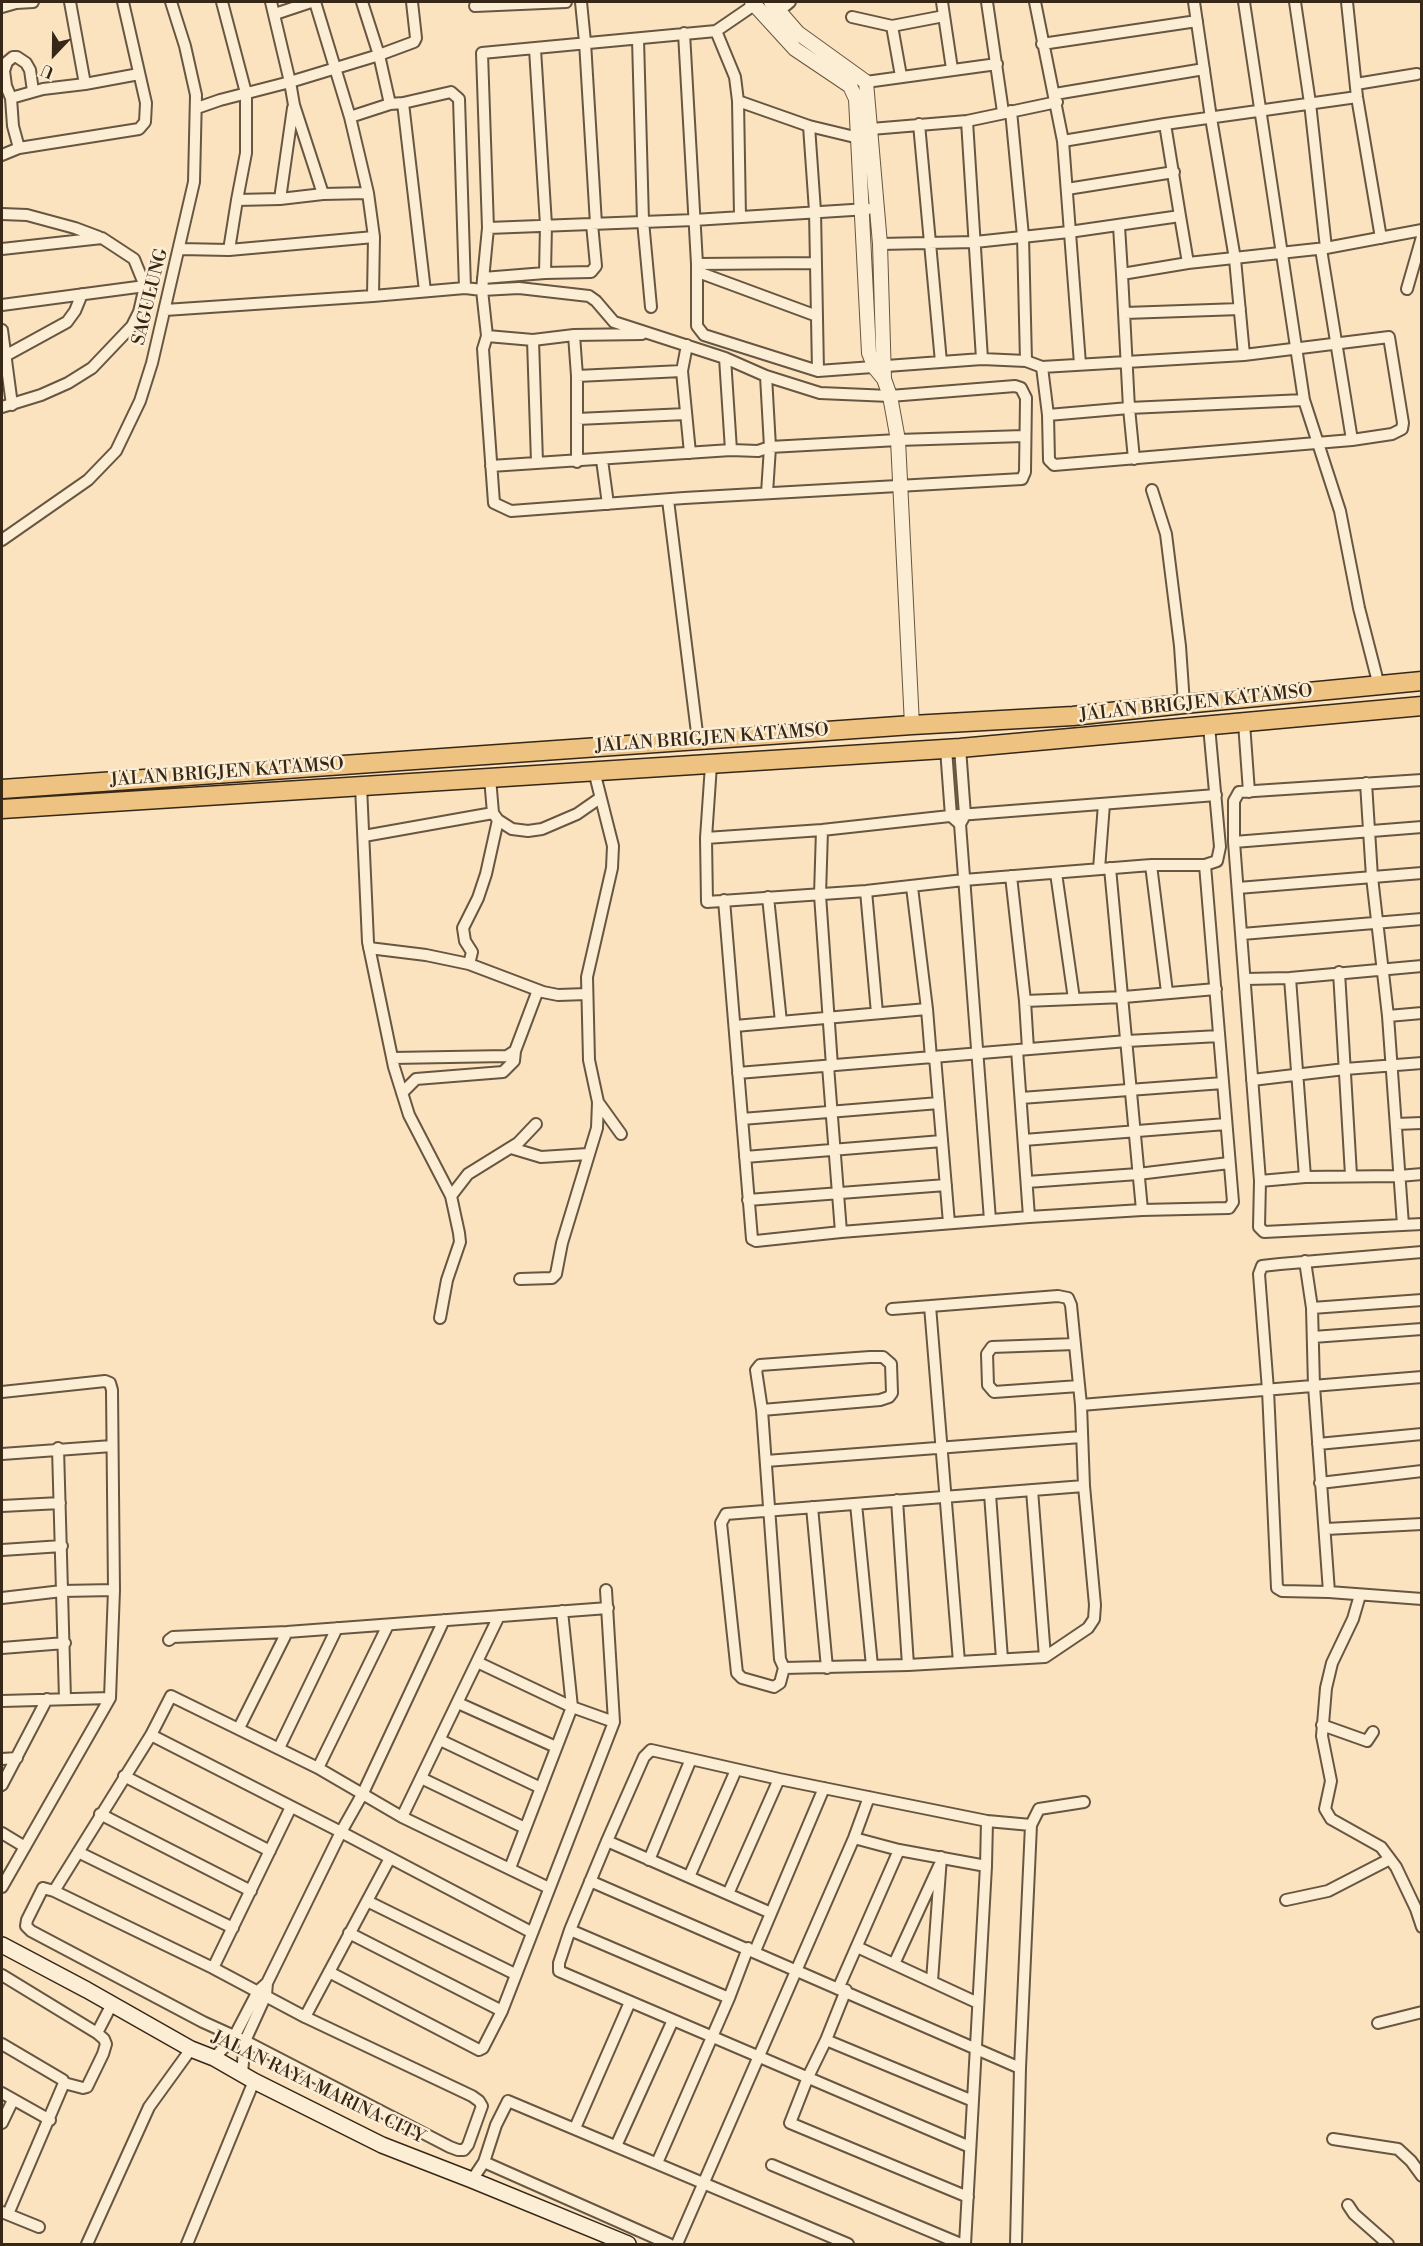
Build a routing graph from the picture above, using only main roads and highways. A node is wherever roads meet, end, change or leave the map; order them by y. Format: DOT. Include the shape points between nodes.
graph roads {
  1 [pos="1422,681"];
  2 [pos="1422,706"];
  3 [pos="2,789"];
  4 [pos="2,810"];
  5 [pos="2,1945"];
  6 [pos="628,2244"];
  1 -- 3 [label="highway, JALAN BRIGJEN KATAMSO" via="1073,716"];
  2 -- 4 [label="highway, JALAN BRIGJEN KATAMSO" via="953,748"];
  5 -- 6 [label="main road, JALAN RAYA MARINA CITY" via="191,2049 382,2145"];
}
